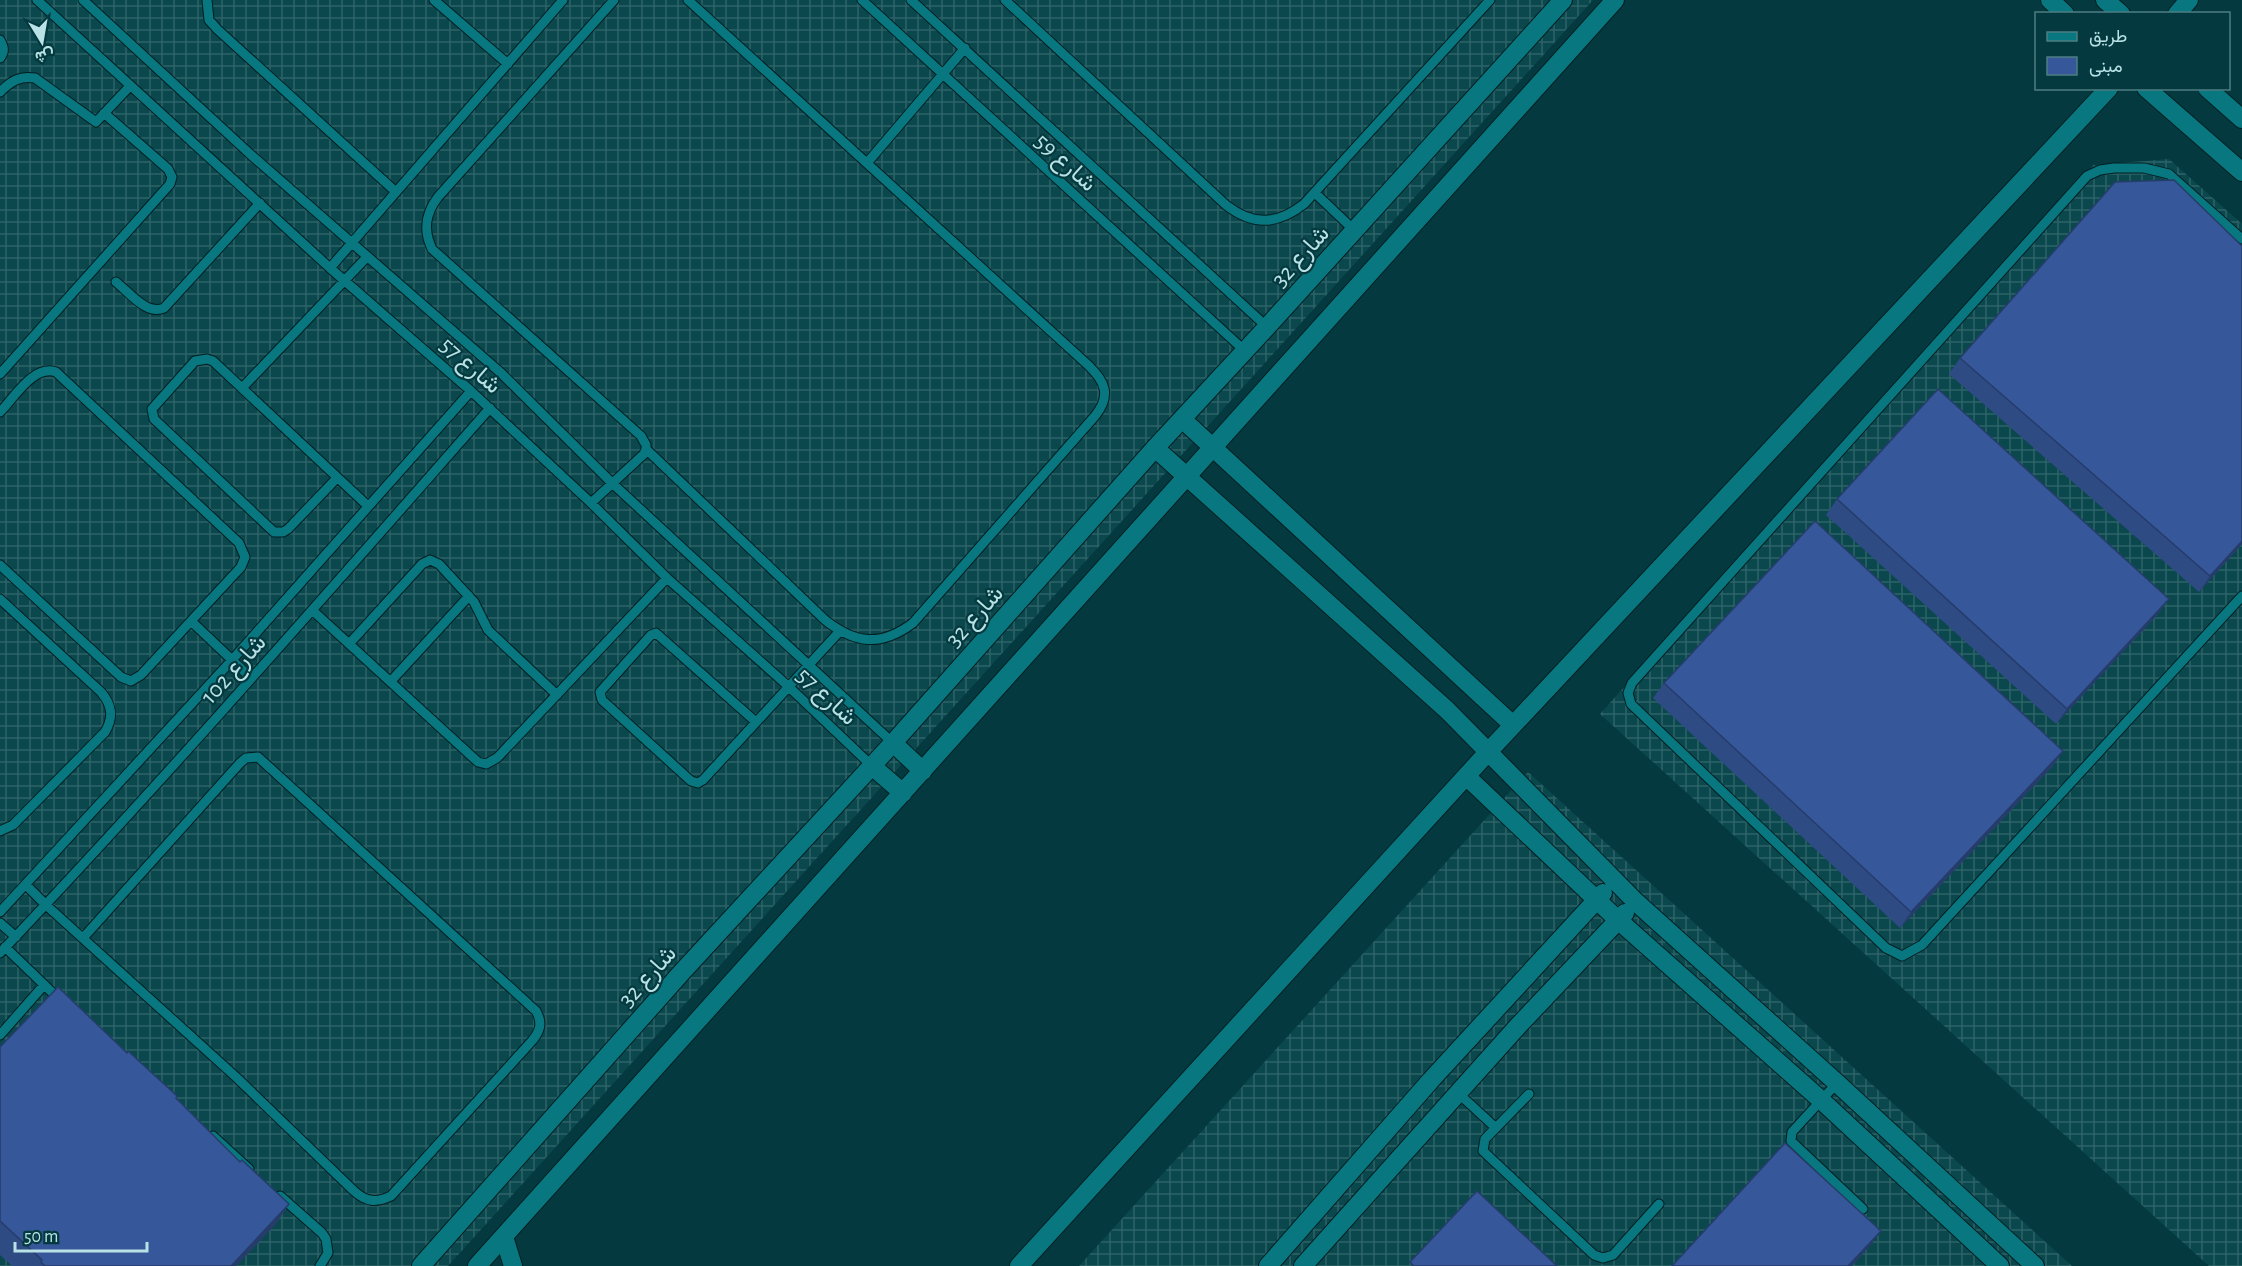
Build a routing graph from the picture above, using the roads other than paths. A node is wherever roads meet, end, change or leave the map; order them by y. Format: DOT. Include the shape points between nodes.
graph roads {
  1 [pos="37,0"];
  2 [pos="83,0"];
  3 [pos="207,0"];
  4 [pos="434,0"];
  5 [pos="563,0"];
  6 [pos="614,0"];
  7 [pos="688,0"];
  8 [pos="862,0"];
  9 [pos="911,0"];
  10 [pos="1005,0"];
  11 [pos="1490,0"];
  12 [pos="1563,0"];
  13 [pos="1615,0"];
  14 [pos="2050,0"];
  15 [pos="2105,0"];
  16 [pos="2189,0"];
  17 [pos="2063,12"];
  18 [pos="2119,12"];
  19 [pos="2179,12"];
  20 [pos="0,40"];
  21 [pos="964,48"];
  22 [pos="0,58"];
  23 [pos="508,64"];
  24 [pos="942,74"];
  25 [pos="130,86"];
  26 [pos="2107,90"];
  27 [pos="2148,90"];
  28 [pos="2209,90"];
  29 [pos="0,92"];
  30 [pos="104,113"];
  31 [pos="2242,119"];
  32 [pos="867,163"];
  33 [pos="2242,172"];
  34 [pos="396,192"];
  35 [pos="1315,193"];
  36 [pos="260,203"];
  37 [pos="1355,231"];
  38 [pos="2242,239"];
  39 [pos="351,244"];
  40 [pos="366,258"];
  41 [pos="330,268"];
  42 [pos="345,281"];
  43 [pos="116,282"];
  44 [pos="1267,327"];
  45 [pos="1245,351"];
  46 [pos="0,374"];
  47 [pos="242,388"];
  48 [pos="471,390"];
  49 [pos="490,408"];
  50 [pos="0,412"];
  51 [pos="1182,419"];
  52 [pos="1213,447"];
  53 [pos="1155,448"];
  54 [pos="646,449"];
  55 [pos="1186,477"];
  56 [pos="337,478"];
  57 [pos="612,483"];
  58 [pos="591,503"];
  59 [pos="368,506"];
  60 [pos="0,565"];
  61 [pos="667,578"];
  62 [pos="469,596"];
  63 [pos="2242,596"];
  64 [pos="0,599"];
  65 [pos="312,610"];
  66 [pos="191,621"];
  67 [pos="839,632"];
  68 [pos="349,644"];
  69 [pos="232,660"];
  70 [pos="808,664"];
  71 [pos="251,678"];
  72 [pos="391,681"];
  73 [pos="788,686"];
  74 [pos="557,695"];
  75 [pos="756,722"];
  76 [pos="1513,725"];
  77 [pos="894,743"];
  78 [pos="1489,751"];
  79 [pos="872,766"];
  80 [pos="923,771"];
  81 [pos="1466,776"];
  82 [pos="903,793"];
  83 [pos="0,831"];
  84 [pos="1615,881"];
  85 [pos="26,885"];
  86 [pos="1597,900"];
  87 [pos="1636,902"];
  88 [pos="46,905"];
  89 [pos="0,912"];
  90 [pos="1618,920"];
  91 [pos="0,923"];
  92 [pos="15,937"];
  93 [pos="83,938"];
  94 [pos="3,950"];
  95 [pos="44,985"];
  96 [pos="1498,1007"];
  97 [pos="70,1008"];
  98 [pos="1518,1026"];
  99 [pos="0,1035"];
  100 [pos="1837,1083"];
  101 [pos="1458,1093"];
  102 [pos="1529,1094"];
  103 [pos="1821,1100"];
  104 [pos="1496,1128"];
  105 [pos="209,1132"];
  106 [pos="261,1179"];
  107 [pos="270,1187"];
  108 [pos="1659,1204"];
  109 [pos="1863,1209"];
  110 [pos="504,1236"];
  111 [pos="320,1266"];
  112 [pos="421,1266"];
  113 [pos="477,1266"];
  114 [pos="513,1266"];
  115 [pos="1019,1266"];
  116 [pos="1268,1266"];
  117 [pos="1303,1266"];
  118 [pos="2000,1266"];
  119 [pos="2035,1266"];
  1 -- 25 [label="lane, شارع 57"];
  2 -- 39 [label="lane, شارع 57"];
  3 -- 34 [label="lane" via="209,20 217,29"];
  4 -- 23 [label="lane"];
  5 -- 23 [label="lane"];
  6 -- 54 [label="lane" via="438,197 425,228 432,249 641,436"];
  7 -- 32 [label="lane"];
  8 -- 24 [label="lane, شارع 59"];
  9 -- 21 [label="lane, شارع 59"];
  10 -- 35 [label="lane" via="1237,214 1258,220 1279,219 1293,213"];
  11 -- 35 [label="lane"];
  12 -- 37 [label="street, شارع 32"];
  13 -- 52 [label="street"];
  14 -- 17 [label="street"];
  15 -- 18 [label="street"];
  16 -- 19 [label="street"];
  20 -- 22 [label="lane"];
  21 -- 24 [label="lane"];
  21 -- 44 [label="lane, شارع 59"];
  23 -- 34 [label="lane"];
  24 -- 32 [label="lane"];
  24 -- 45 [label="lane, شارع 59"];
  25 -- 30 [label="lane"];
  25 -- 36 [label="lane, شارع 57"];
  26 -- 76 [label="street"];
  27 -- 33 [label="street"];
  28 -- 31 [label="street"];
  29 -- 30 [label="lane" via="16,79 35,78 96,122"];
  30 -- 46 [label="lane" via="168,170 170,184"];
  32 -- 67 [label="lane" via="1088,365 1104,384 1105,395 1095,416 913,623 900,633 870,640"];
  34 -- 39 [label="lane"];
  35 -- 37 [label="lane"];
  36 -- 41 [label="lane, شارع 57"];
  36 -- 43 [label="lane" via="164,308 148,309"];
  37 -- 44 [label="street, شارع 32"];
  38 -- 63 [label="lane" via="2169,174 2144,168 2114,168 2087,176 1632,683 1628,693 1631,704 1886,948 1902,956 1922,945"];
  39 -- 40 [label="lane, شارع 57"];
  39 -- 41 [label="lane"];
  40 -- 42 [label="lane"];
  40 -- 57 [label="lane, شارع 57" via="501,373"];
  41 -- 42 [label="lane, شارع 57"];
  42 -- 47 [label="lane"];
  42 -- 48 [label="lane, شارع 57"];
  44 -- 45 [label="street, شارع 32"];
  45 -- 51 [label="street, شارع 32"];
  47 -- 56 [label="lane"];
  47 -- 56 [label="lane" via="213,361 201,358 154,404 151,414 274,532 288,530"];
  48 -- 49 [label="lane, شارع 57"];
  48 -- 59 [label="lane, شارع 102"];
  49 -- 58 [label="lane, شارع 57"];
  49 -- 65 [label="lane, شارع 102"];
  50 -- 66 [label="lane" via="36,373 46,369 56,372 239,543 245,557 241,567"];
  51 -- 52 [label="street"];
  51 -- 53 [label="street, شارع 32"];
  52 -- 55 [label="street"];
  52 -- 76 [label="street"];
  53 -- 55 [label="street"];
  53 -- 77 [label="street, شارع 32"];
  54 -- 57 [label="lane"];
  54 -- 67 [label="lane"];
  55 -- 78 [label="street"];
  55 -- 80 [label="street"];
  56 -- 59 [label="lane"];
  57 -- 58 [label="lane"];
  57 -- 70 [label="lane, شارع 57"];
  58 -- 61 [label="lane, شارع 57"];
  59 -- 69 [label="lane, شارع 102"];
  60 -- 66 [label="lane" via="126,680 141,675"];
  61 -- 73 [label="lane, شارع 57"];
  61 -- 74 [label="lane"];
  62 -- 68 [label="lane" via="439,564 426,560"];
  62 -- 72 [label="lane"];
  62 -- 74 [label="lane" via="488,630"];
  64 -- 83 [label="lane" via="101,692 111,716 105,732 13,825"];
  65 -- 68 [label="lane"];
  65 -- 71 [label="lane, شارع 102"];
  66 -- 69 [label="lane"];
  67 -- 70 [label="lane"];
  68 -- 72 [label="lane"];
  69 -- 71 [label="lane"];
  69 -- 85 [label="lane, شارع 102"];
  70 -- 73 [label="lane"];
  70 -- 77 [label="lane, شارع 57"];
  71 -- 88 [label="lane, شارع 102"];
  72 -- 74 [label="lane" via="478,762 486,764 497,758"];
  73 -- 75 [label="lane"];
  73 -- 79 [label="lane, شارع 57"];
  75 -- 75 [label="lane" via="696,783 599,695 656,633"];
  76 -- 78 [label="street"];
  77 -- 79 [label="street, شارع 32"];
  77 -- 80 [label="street"];
  78 -- 81 [label="street"];
  78 -- 84 [label="street"];
  79 -- 82 [label="street"];
  79 -- 112 [label="street, شارع 32" via="682,972"];
  80 -- 82 [label="street"];
  81 -- 86 [label="street"];
  81 -- 115 [label="street"];
  82 -- 110 [label="street"];
  84 -- 86 [label="street"];
  84 -- 87 [label="street"];
  85 -- 88 [label="lane"];
  85 -- 89 [label="lane, شارع 102"];
  86 -- 90 [label="street"];
  86 -- 96 [label="street"];
  87 -- 90 [label="street"];
  87 -- 100 [label="street"];
  88 -- 92 [label="lane, شارع 102"];
  88 -- 93 [label="lane"];
  90 -- 98 [label="street"];
  90 -- 103 [label="street"];
  91 -- 92 [label="lane"];
  92 -- 94 [label="lane, شارع 102"];
  93 -- 93 [label="lane" via="354,1191 371,1201 391,1196 531,1042 540,1027 536,1011 258,757 240,763"];
  94 -- 95 [label="lane"];
  95 -- 97 [label="lane"];
  95 -- 99 [label="lane"];
  96 -- 98 [label="street"];
  96 -- 116 [label="street"];
  98 -- 101 [label="street"];
  100 -- 103 [label="lane"];
  100 -- 119 [label="street"];
  101 -- 104 [label="lane"];
  101 -- 117 [label="street"];
  102 -- 104 [label="lane"];
  103 -- 109 [label="lane" via="1792,1132 1791,1141"];
  103 -- 118 [label="street"];
  104 -- 108 [label="lane" via="1483,1143 1485,1155 1598,1257 1612,1255"];
  105 -- 106 [label="lane"];
  107 -- 111 [label="lane" via="326,1239 328,1253"];
  110 -- 113 [label="street"];
  110 -- 114 [label="street"];
}
